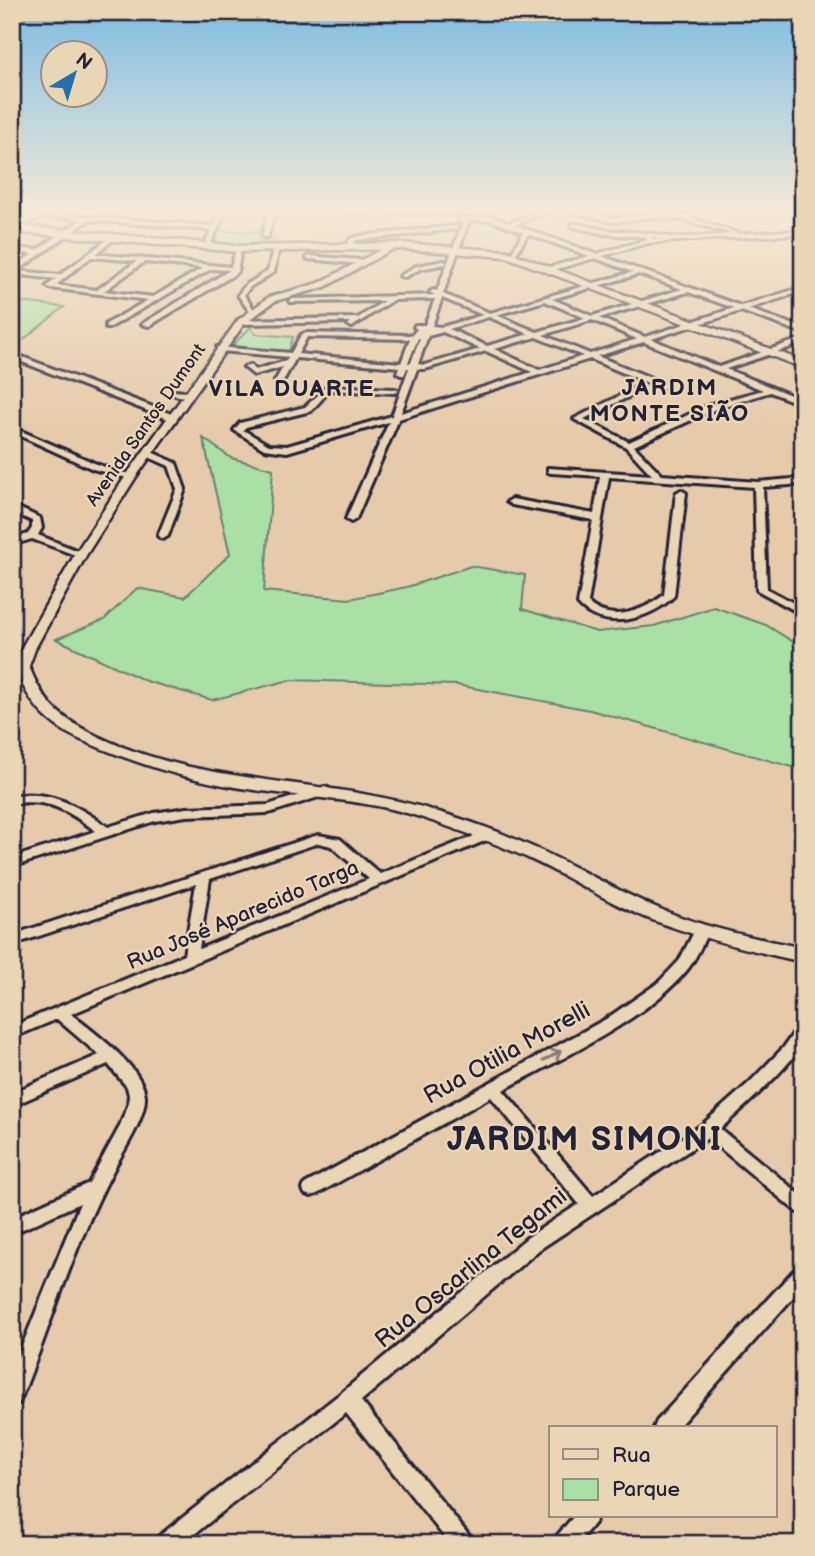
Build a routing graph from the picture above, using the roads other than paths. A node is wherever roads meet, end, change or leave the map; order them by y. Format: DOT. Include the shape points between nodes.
graph roads {
  1 [pos="55,283"];
  2 [pos="111,283"];
  3 [pos="182,283"];
  4 [pos="214,283"];
  5 [pos="254,283"];
  6 [pos="326,283"];
  7 [pos="438,283"];
  8 [pos="440,283"];
  9 [pos="588,283"];
  10 [pos="602,283"];
  11 [pos="668,283"];
  12 [pos="594,285"];
  13 [pos="803,289"];
  14 [pos="687,290"];
  15 [pos="98,292"];
  16 [pos="328,293"];
  17 [pos="435,295"];
  18 [pos="389,298"];
  19 [pos="154,299"];
  20 [pos="545,299"];
  21 [pos="292,301"];
  22 [pos="641,304"];
  23 [pos="738,307"];
  24 [pos="252,311"];
  25 [pos="493,314"];
  26 [pos="593,318"];
  27 [pos="359,320"];
  28 [pos="241,322"];
  29 [pos="691,323"];
  30 [pos="146,324"];
  31 [pos="108,326"];
  32 [pos="428,326"];
  33 [pos="418,327"];
  34 [pos="445,329"];
  35 [pos="803,331"];
  36 [pos="309,333"];
  37 [pos="340,333"];
  38 [pos="541,334"];
  39 [pos="425,336"];
  40 [pos="642,338"];
  41 [pos="414,339"];
  42 [pos="803,340"];
  43 [pos="220,348"];
  44 [pos="489,350"];
  45 [pos="770,352"];
  46 [pos="12,355"];
  47 [pos="591,355"];
  48 [pos="290,359"];
  49 [pos="803,365"];
  50 [pos="248,367"];
  51 [pos="408,367"];
  52 [pos="720,369"];
  53 [pos="538,372"];
  54 [pos="279,381"];
  55 [pos="663,386"];
  56 [pos="638,390"];
  57 [pos="770,390"];
  58 [pos="395,391"];
  59 [pos="803,403"];
  60 [pos="172,417"];
  61 [pos="390,421"];
  62 [pos="12,429"];
  63 [pos="629,445"];
  64 [pos="147,453"];
  65 [pos="551,470"];
  66 [pos="605,474"];
  67 [pos="131,476"];
  68 [pos="658,476"];
  69 [pos="803,481"];
  70 [pos="758,485"];
  71 [pos="681,494"];
  72 [pos="512,502"];
  73 [pos="12,508"];
  74 [pos="599,518"];
  75 [pos="351,519"];
  76 [pos="32,536"];
  77 [pos="163,536"];
  78 [pos="12,542"];
  79 [pos="81,554"];
  80 [pos="801,609"];
  81 [pos="17,666"];
  82 [pos="324,791"];
  83 [pos="12,800"];
  84 [pos="104,831"];
  85 [pos="489,834"];
  86 [pos="12,863"];
  87 [pos="204,876"];
  88 [pos="379,880"];
  89 [pos="701,932"];
  90 [pos="12,940"];
  91 [pos="803,955"];
  92 [pos="190,959"];
  93 [pos="61,1014"];
  94 [pos="803,1030"];
  95 [pos="12,1032"];
  96 [pos="109,1057"];
  97 [pos="493,1089"];
  98 [pos="12,1100"];
  99 [pos="709,1129"];
  100 [pos="96,1188"];
  101 [pos="311,1189"];
  102 [pos="590,1205"];
  103 [pos="803,1207"];
  104 [pos="12,1226"];
  105 [pos="803,1273"];
  106 [pos="17,1373"];
  107 [pos="12,1396"];
  108 [pos="348,1400"];
  109 [pos="666,1426"];
  110 [pos="585,1518"];
  111 [pos="165,1544"];
  112 [pos="463,1544"];
  113 [pos="563,1544"];
  1 -- 15 [label="street" via="51,287"];
  2 -- 15 [label="street"];
  3 -- 19 [label="street"];
  4 -- 30 [label="street"];
  5 -- 24 [label="street" via="241,295"];
  6 -- 24 [label="street, Avenida Santos Dumont" via="280,296"];
  7 -- 17 [label="street"];
  8 -- 17 [label="street"];
  9 -- 12 [label="main road"];
  10 -- 12 [label="street"];
  11 -- 14 [label="street"];
  12 -- 20 [label="street"];
  12 -- 22 [label="main road"];
  13 -- 23 [label="street"];
  14 -- 22 [label="street"];
  14 -- 23 [label="street"];
  15 -- 19 [label="street"];
  16 -- 18 [label="street"];
  17 -- 18 [label="street"];
  17 -- 25 [label="street"];
  17 -- 32 [label="street"];
  17 -- 33 [label="street"];
  18 -- 21 [label="street"];
  18 -- 27 [label="street"];
  19 -- 31 [label="street"];
  20 -- 25 [label="street"];
  20 -- 26 [label="street"];
  22 -- 26 [label="street"];
  22 -- 29 [label="main road"];
  23 -- 29 [label="street"];
  23 -- 35 [label="street"];
  24 -- 28 [label="street, Avenida Santos Dumont"];
  25 -- 34 [label="street"];
  25 -- 38 [label="street"];
  26 -- 38 [label="street"];
  26 -- 40 [label="street"];
  27 -- 28 [label="street"];
  27 -- 37 [label="street"];
  28 -- 43 [label="street, Avenida Santos Dumont"];
  29 -- 40 [label="street"];
  29 -- 45 [label="main road"];
  32 -- 33 [label="street"];
  32 -- 34 [label="street"];
  32 -- 39 [label="street"];
  33 -- 41 [label="street"];
  34 -- 39 [label="street"];
  34 -- 44 [label="street"];
  36 -- 37 [label="street"];
  36 -- 48 [label="street" via="302,336"];
  37 -- 41 [label="street"];
  38 -- 44 [label="street"];
  38 -- 47 [label="street"];
  39 -- 41 [label="street"];
  39 -- 51 [label="street"];
  40 -- 47 [label="street"];
  40 -- 52 [label="street"];
  41 -- 51 [label="street"];
  42 -- 45 [label="street"];
  43 -- 48 [label="street"];
  43 -- 60 [label="street, Avenida Santos Dumont" via="182,393"];
  44 -- 51 [label="street"];
  44 -- 53 [label="street"];
  45 -- 49 [label="main road"];
  45 -- 52 [label="street"];
  46 -- 60 [label="street"];
  47 -- 53 [label="street"];
  47 -- 55 [label="street"];
  48 -- 50 [label="street" via="254,373"];
  48 -- 51 [label="street"];
  48 -- 54 [label="street"];
  51 -- 58 [label="street"];
  51 -- 61 [label="street"];
  52 -- 57 [label="street"];
  53 -- 61 [label="street"];
  56 -- 63 [label="street" via="578,419"];
  57 -- 59 [label="street"];
  57 -- 63 [label="street" via="715,406"];
  58 -- 61 [label="street"];
  58 -- 61 [label="street" via="328,388 308,409 238,430 280,450"];
  60 -- 64 [label="street, Avenida Santos Dumont"];
  61 -- 75 [label="street"];
  62 -- 67 [label="street" via="96,467"];
  63 -- 68 [label="street"];
  64 -- 67 [label="street, Avenida Santos Dumont"];
  64 -- 77 [label="street" via="173,465 180,481"];
  65 -- 66 [label="street"];
  66 -- 68 [label="street"];
  66 -- 74 [label="street"];
  67 -- 79 [label="street, Avenida Santos Dumont"];
  68 -- 70 [label="street"];
  69 -- 70 [label="street"];
  70 -- 80 [label="street" via="762,590"];
  71 -- 74 [label="street" via="670,593 644,611 625,617 599,614 583,604"];
  72 -- 74 [label="street"];
  73 -- 76 [label="street" via="37,520"];
  76 -- 78 [label="street"];
  76 -- 79 [label="street"];
  79 -- 81 [label="street, Avenida Santos Dumont"];
  81 -- 82 [label="street" via="48,712 81,734 115,748 183,772"];
  82 -- 84 [label="street" via="269,810 186,812"];
  82 -- 85 [label="street" via="375,799"];
  83 -- 84 [label="street" via="51,799 68,805"];
  84 -- 86 [label="street"];
  85 -- 88 [label="street, Rua José Aparecido Targa"];
  85 -- 89 [label="street"];
  87 -- 88 [label="street" via="318,839 335,842"];
  87 -- 90 [label="street"];
  87 -- 92 [label="street"];
  88 -- 92 [label="street, Rua José Aparecido Targa"];
  89 -- 91 [label="street"];
  97 -- 89 [label="street, Rua Otilia Morelli, one-way" via="611,1023 663,987 684,964"];
  92 -- 93 [label="street, Rua José Aparecido Targa"];
  93 -- 95 [label="street, Rua José Aparecido Targa"];
  93 -- 96 [label="street"];
  94 -- 99 [label="street, Rua Oscarlina Tegami" via="756,1087"];
  96 -- 98 [label="street"];
  96 -- 100 [label="street" via="137,1095"];
  97 -- 101 [label="street, Rua Otilia Morelli"];
  97 -- 102 [label="street"];
  99 -- 102 [label="street, Rua Oscarlina Tegami"];
  99 -- 103 [label="street"];
  100 -- 104 [label="street"];
  100 -- 106 [label="street"];
  102 -- 108 [label="street, Rua Oscarlina Tegami" via="534,1243"];
  105 -- 109 [label="street"];
  106 -- 107 [label="street"];
  108 -- 111 [label="street, Rua Oscarlina Tegami"];
  108 -- 112 [label="street"];
  110 -- 113 [label="street"];
}
